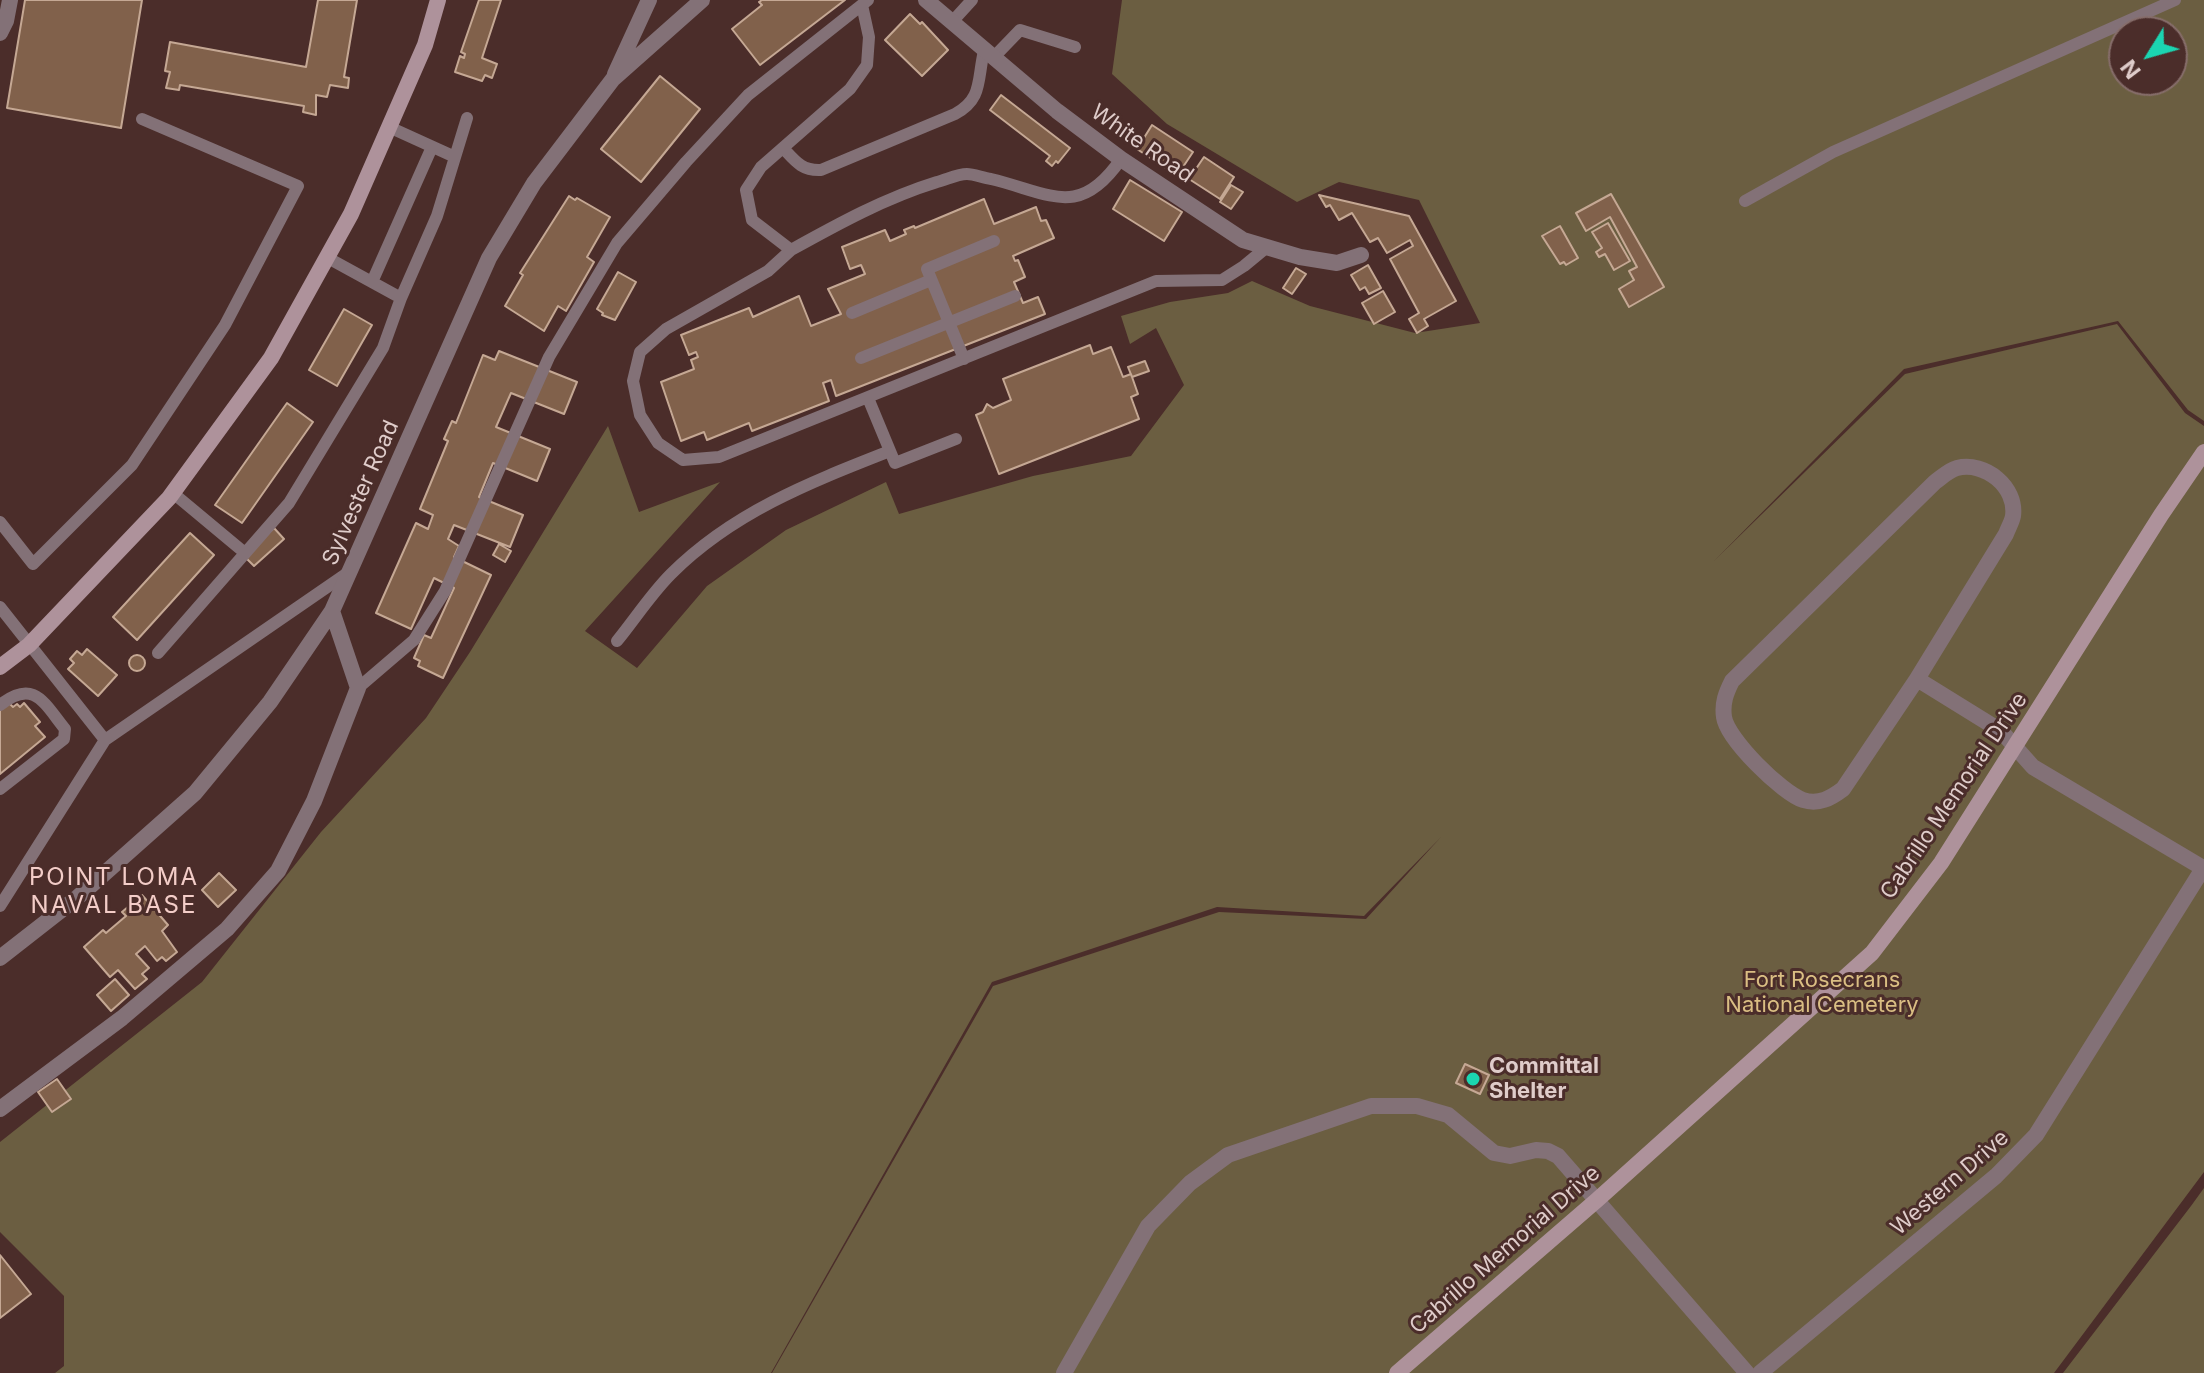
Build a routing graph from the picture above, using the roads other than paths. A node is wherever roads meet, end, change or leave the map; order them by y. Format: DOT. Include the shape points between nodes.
graph roads {
  1 [pos="10,0"];
  2 [pos="438,0"];
  3 [pos="649,0"];
  4 [pos="702,0"];
  5 [pos="926,0"];
  6 [pos="972,0"];
  7 [pos="2175,0"];
  8 [pos="865,2"];
  9 [pos="951,23"];
  10 [pos="0,33"];
  11 [pos="1075,47"];
  12 [pos="988,55"];
  13 [pos="613,79"];
  14 [pos="467,118"];
  15 [pos="142,119"];
  16 [pos="389,127"];
  17 [pos="432,147"];
  18 [pos="783,148"];
  19 [pos="455,157"];
  20 [pos="1121,159"];
  21 [pos="1745,201"];
  22 [pos="994,241"];
  23 [pos="1267,247"];
  24 [pos="791,250"];
  25 [pos="1361,255"];
  26 [pos="328,258"];
  27 [pos="931,280"];
  28 [pos="372,282"];
  29 [pos="1015,296"];
  30 [pos="401,298"];
  31 [pos="852,313"];
  32 [pos="949,322"];
  33 [pos="861,358"];
  34 [pos="964,359"];
  35 [pos="868,398"];
  36 [pos="956,439"];
  37 [pos="890,451"];
  38 [pos="2204,452"];
  39 [pos="173,493"];
  40 [pos="0,522"];
  41 [pos="245,553"];
  42 [pos="351,571"];
  43 [pos="0,607"];
  44 [pos="332,611"];
  45 [pos="617,641"];
  46 [pos="29,645"];
  47 [pos="158,653"];
  48 [pos="0,667"];
  49 [pos="1917,679"];
  50 [pos="358,688"];
  51 [pos="0,705"];
  52 [pos="105,740"];
  53 [pos="2015,748"];
  54 [pos="0,789"];
  55 [pos="2204,868"];
  56 [pos="0,906"];
  57 [pos="0,958"];
  58 [pos="0,1109"];
  59 [pos="1597,1200"];
  60 [pos="1064,1373"];
  61 [pos="1397,1373"];
  62 [pos="1747,1373"];
  63 [pos="1760,1373"];
  1 -- 10 [label="street"];
  2 -- 16 [label="main road" via="425,45"];
  3 -- 13 [label="street"];
  4 -- 13 [label="street, Sylvester Road"];
  5 -- 9 [label="street, White Road"];
  6 -- 9 [label="lane"];
  7 -- 21 [label="lane" via="1833,152"];
  8 -- 18 [label="lane" via="867,65 850,89"];
  8 -- 50 [label="lane" via="748,95 617,243 549,357 445,591 414,640"];
  9 -- 12 [label="street, White Road"];
  11 -- 12 [label="lane" via="1020,30"];
  12 -- 18 [label="lane" via="970,106 955,114 821,170 800,167"];
  12 -- 20 [label="street, White Road"];
  13 -- 42 [label="street, Sylvester Road" via="534,183 489,258"];
  14 -- 19 [label="lane"];
  15 -- 40 [label="lane" via="298,186 225,325 132,465 33,564"];
  16 -- 17 [label="lane"];
  16 -- 26 [label="main road"];
  17 -- 19 [label="lane"];
  17 -- 28 [label="lane"];
  18 -- 24 [label="lane" via="746,190 752,220"];
  19 -- 30 [label="lane" via="437,216"];
  20 -- 23 [label="street, White Road" via="1243,240"];
  20 -- 24 [label="lane" via="1091,192 1058,199 966,174 849,218"];
  22 -- 27 [label="lane" via="927,269"];
  23 -- 25 [label="street, White Road" via="1337,263"];
  23 -- 34 [label="lane" via="1222,280 1156,281"];
  24 -- 35 [label="lane" via="768,271 666,329 640,352 633,381 640,415 658,443 683,460 719,457"];
  26 -- 28 [label="lane"];
  26 -- 39 [label="main road" via="271,358"];
  27 -- 31 [label="lane"];
  27 -- 32 [label="lane"];
  28 -- 30 [label="lane"];
  29 -- 32 [label="lane"];
  30 -- 41 [label="lane" via="383,348 289,503"];
  32 -- 33 [label="lane"];
  32 -- 34 [label="lane"];
  34 -- 35 [label="lane"];
  35 -- 37 [label="lane"];
  36 -- 37 [label="lane" via="895,463"];
  37 -- 45 [label="lane" via="801,486 711,539 670,575"];
  38 -- 53 [label="main road, Cabrillo Memorial Drive"];
  39 -- 41 [label="lane"];
  39 -- 46 [label="main road"];
  41 -- 47 [label="lane"];
  42 -- 44 [label="street, Sylvester Road"];
  42 -- 52 [label="lane"];
  43 -- 46 [label="lane"];
  44 -- 50 [label="street"];
  44 -- 57 [label="street, Sylvester Road" via="270,702 195,793"];
  46 -- 48 [label="main road"];
  46 -- 52 [label="lane"];
  49 -- 49 [label="street" via="2006,534 2013,514 2010,491 1978,469 1960,467 1935,482 1732,681 1724,699 1724,720 1735,740 1784,789 1805,801 1827,800 1843,789"];
  49 -- 53 [label="street" via="2001,731"];
  50 -- 58 [label="street" via="314,801 278,871 227,929 122,1018"];
  51 -- 54 [label="lane" via="27,692 38,695 65,729 64,739"];
  52 -- 56 [label="lane"];
  53 -- 55 [label="street" via="2033,767"];
  53 -- 59 [label="main road, Cabrillo Memorial Drive" via="1941,863 1872,953"];
  55 -- 63 [label="street, Western Drive" via="2036,1135 1996,1176"];
  59 -- 60 [label="street" via="1548,1151 1494,1153 1448,1115 1417,1106 1371,1106 1228,1155 1190,1183 1148,1226"];
  59 -- 61 [label="main road, Cabrillo Memorial Drive"];
  59 -- 62 [label="street"];
}
